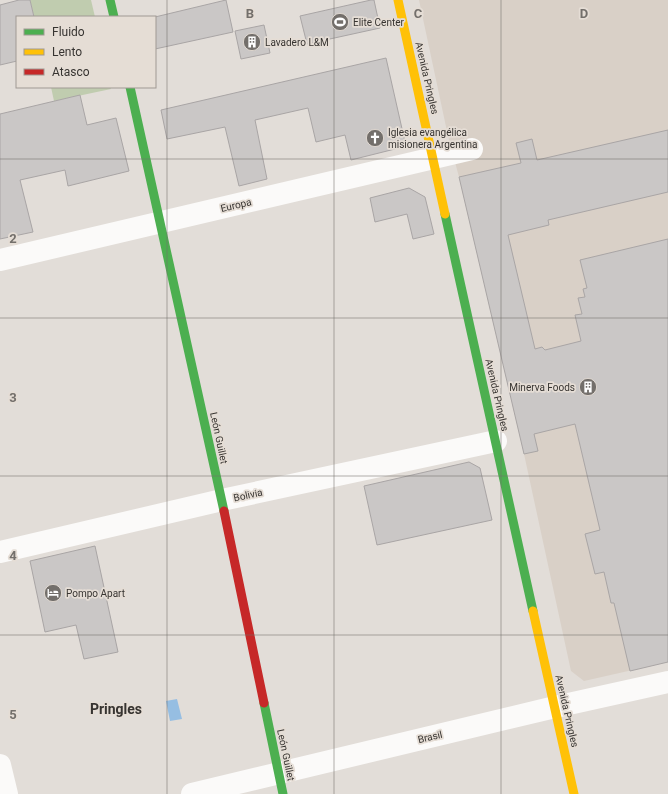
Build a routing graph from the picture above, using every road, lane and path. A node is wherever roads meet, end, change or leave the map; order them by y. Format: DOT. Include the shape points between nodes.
graph roads {
  1 [pos="110,0"];
  2 [pos="398,0"];
  3 [pos="114,16"];
  4 [pos="130,88"];
  5 [pos="472,149"];
  6 [pos="434,159"];
  7 [pos="160,223"];
  8 [pos="0,260"];
  9 [pos="496,441"];
  10 [pos="222,500"];
  11 [pos="0,552"];
  12 [pos="668,682"];
  13 [pos="555,707"];
  14 [pos="0,764"];
  15 [pos="279,773"];
  16 [pos="7,794"];
  17 [pos="192,794"];
  18 [pos="284,794"];
  19 [pos="574,794"];
  1 -- 3 [label="main road"];
  2 -- 6 [label="main road, Avenida Pringles"];
  4 -- 7 [label="main road, León Guillet"];
  5 -- 6 [label="street, Europa"];
  6 -- 7 [label="street, Europa"];
  6 -- 9 [label="main road, Avenida Pringles"];
  7 -- 8 [label="street, Europa"];
  7 -- 10 [label="main road, León Guillet"];
  9 -- 10 [label="street, Bolivia"];
  9 -- 13 [label="main road, Avenida Pringles"];
  10 -- 11 [label="street, Bolivia"];
  10 -- 15 [label="main road, León Guillet"];
  12 -- 13 [label="street, Brasil"];
  13 -- 15 [label="street, Brasil"];
  13 -- 19 [label="main road, Avenida Pringles"];
  14 -- 16 [label="street"];
  15 -- 17 [label="street, Brasil"];
  15 -- 18 [label="main road, León Guillet"];
}
